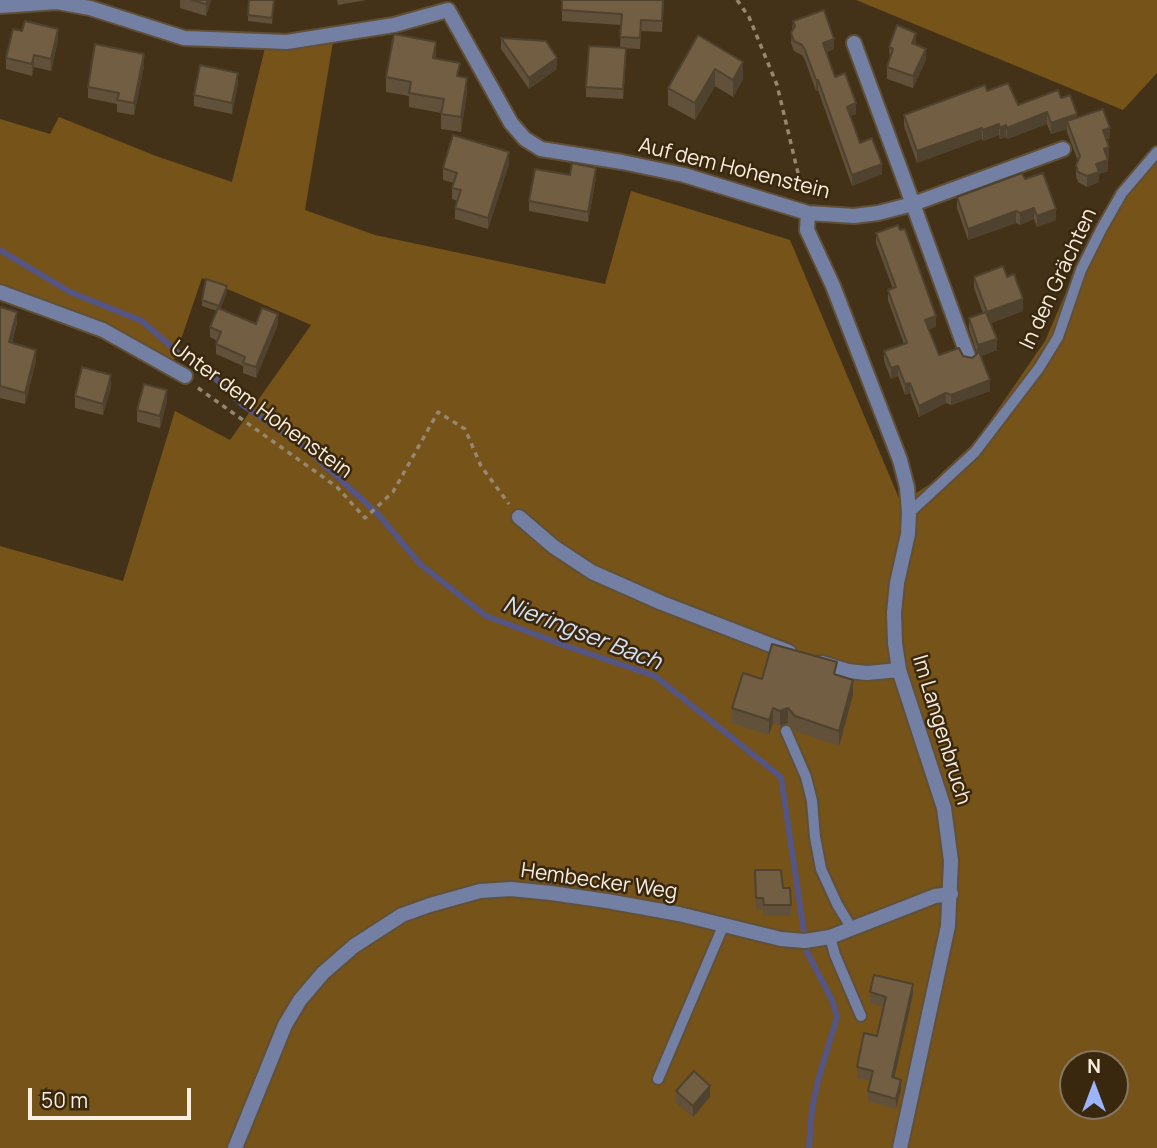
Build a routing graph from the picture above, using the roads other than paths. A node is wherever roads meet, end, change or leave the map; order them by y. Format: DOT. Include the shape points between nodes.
graph roads {
  1 [pos="73,2"];
  2 [pos="450,5"];
  3 [pos="0,6"];
  4 [pos="854,43"];
  5 [pos="1063,149"];
  6 [pos="1157,152"];
  7 [pos="913,204"];
  8 [pos="808,213"];
  9 [pos="0,292"];
  10 [pos="969,359"];
  11 [pos="185,376"];
  12 [pos="909,513"];
  13 [pos="519,517"];
  14 [pos="899,670"];
  15 [pos="786,731"];
  16 [pos="951,894"];
  17 [pos="724,925"];
  18 [pos="852,929"];
  19 [pos="823,939"];
  20 [pos="861,1016"];
  21 [pos="658,1079"];
  22 [pos="235,1148"];
  23 [pos="900,1148"];
  1 -- 2 [label="street, Auf dem Hohenstein" via="184,38 287,42 394,25"];
  1 -- 3 [label="street, Auf dem Hohenstein"];
  2 -- 8 [label="street, Auf dem Hohenstein" via="511,123 541,149 684,175"];
  4 -- 7 [label="street"];
  5 -- 7 [label="street, Auf dem Hohenstein"];
  6 -- 12 [label="lane, In den Grächten" via="1122,194 1102,228 1081,270 1058,337 1039,368 975,452"];
  7 -- 8 [label="street, Auf dem Hohenstein" via="854,216"];
  7 -- 10 [label="street"];
  8 -- 12 [label="street, Im Langenbruch" via="807,230 900,460"];
  9 -- 11 [label="street, Unter dem Hohenstein" via="103,330"];
  12 -- 14 [label="street, Im Langenbruch" via="894,613"];
  13 -- 14 [label="street" via="592,572 662,603 848,671"];
  14 -- 16 [label="street, Im Langenbruch" via="944,808"];
  15 -- 18 [label="lane" via="806,777 821,869"];
  16 -- 18 [label="street, Hembecker Weg"];
  16 -- 23 [label="street, Im Langenbruch"];
  17 -- 19 [label="street, Hembecker Weg" via="795,941"];
  17 -- 21 [label="lane"];
  17 -- 22 [label="street, Hembecker Weg" via="607,901 511,889 456,896 402,915 354,946 300,1000 285,1025"];
  18 -- 19 [label="street, Hembecker Weg"];
  19 -- 20 [label="lane" via="835,955"];
}
